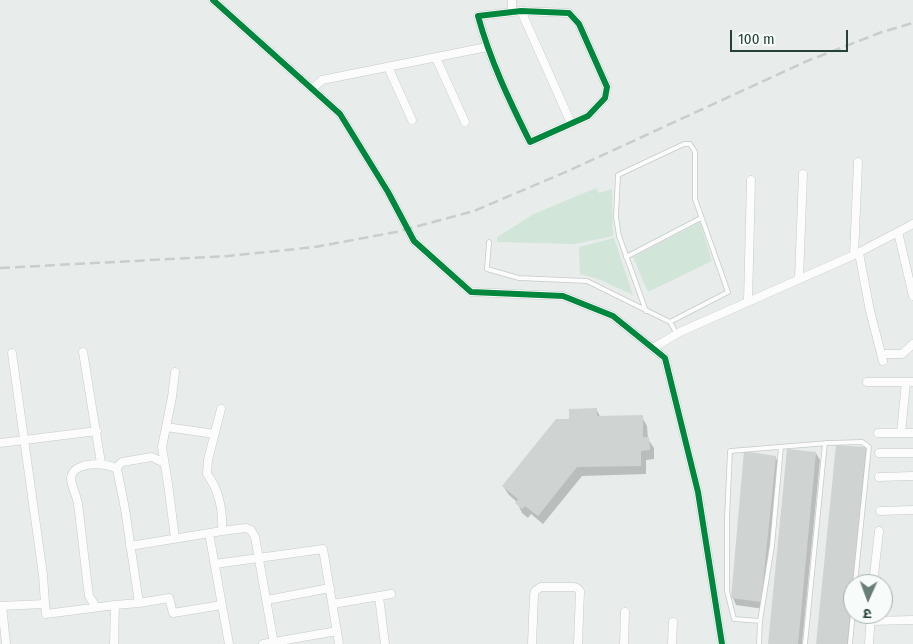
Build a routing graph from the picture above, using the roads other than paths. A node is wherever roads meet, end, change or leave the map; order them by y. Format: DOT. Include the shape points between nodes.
graph roads {
  1 [pos="214,0"];
  2 [pos="512,0"];
  3 [pos="521,11"];
  4 [pos="512,12"];
  5 [pos="487,47"];
  6 [pos="436,58"];
  7 [pos="388,67"];
  8 [pos="312,89"];
  9 [pos="412,120"];
  10 [pos="465,122"];
  11 [pos="571,123"];
  12 [pos="858,162"];
  13 [pos="803,174"];
  14 [pos="751,180"];
  15 [pos="701,218"];
  16 [pos="913,224"];
  17 [pos="898,232"];
  18 [pos="489,242"];
  19 [pos="856,254"];
  20 [pos="626,257"];
  21 [pos="798,278"];
  22 [pos="913,296"];
  23 [pos="748,301"];
  24 [pos="646,311"];
  25 [pos="670,322"];
  26 [pos="677,334"];
  27 [pos="913,344"];
  28 [pos="654,348"];
  29 [pos="83,352"];
  30 [pos="12,353"];
  31 [pos="175,372"];
  32 [pos="867,382"];
  33 [pos="910,382"];
  34 [pos="221,409"];
  35 [pos="166,427"];
  36 [pos="96,431"];
  37 [pos="878,433"];
  38 [pos="901,433"];
  39 [pos="913,433"];
  40 [pos="215,434"];
  41 [pos="24,440"];
  42 [pos="0,443"];
  43 [pos="825,443"];
  44 [pos="781,447"];
  45 [pos="879,453"];
  46 [pos="913,453"];
  47 [pos="164,462"];
  48 [pos="101,463"];
  49 [pos="116,468"];
  50 [pos="879,476"];
  51 [pos="913,476"];
  52 [pos="913,510"];
  53 [pos="880,511"];
  54 [pos="222,531"];
  55 [pos="879,531"];
  56 [pos="209,533"];
  57 [pos="175,538"];
  58 [pos="130,546"];
  59 [pos="259,557"];
  60 [pos="215,564"];
  61 [pos="857,574"];
  62 [pos="874,574"];
  63 [pos="330,588"];
  64 [pos="392,594"];
  65 [pos="380,597"];
  66 [pos="267,600"];
  67 [pos="139,603"];
  68 [pos="45,604"];
  69 [pos="333,604"];
  70 [pos="115,605"];
  71 [pos="222,605"];
  72 [pos="1,606"];
  73 [pos="96,607"];
  74 [pos="625,612"];
  75 [pos="893,619"];
  76 [pos="913,620"];
  77 [pos="760,621"];
  78 [pos="673,622"];
  79 [pos="852,624"];
  80 [pos="870,624"];
  81 [pos="337,631"];
  82 [pos="274,643"];
  83 [pos="6,644"];
  84 [pos="114,644"];
  85 [pos="229,644"];
  86 [pos="263,644"];
  87 [pos="339,644"];
  88 [pos="384,644"];
  89 [pos="532,644"];
  90 [pos="578,644"];
  91 [pos="624,644"];
  92 [pos="672,644"];
  93 [pos="722,644"];
  94 [pos="759,644"];
  95 [pos="806,644"];
  96 [pos="850,644"];
  97 [pos="869,644"];
  1 -- 8 [label="street"];
  2 -- 4 [label="street"];
  3 -- 4 [label="street"];
  3 -- 11 [label="street"];
  3 -- 11 [label="street" via="570,12 579,24 607,87 605,98 588,116"];
  4 -- 5 [label="street" via="478,16"];
  5 -- 6 [label="street"];
  5 -- 11 [label="street" via="530,142"];
  6 -- 7 [label="street"];
  6 -- 10 [label="street"];
  7 -- 8 [label="street" via="322,80"];
  7 -- 9 [label="street"];
  8 -- 28 [label="street" via="340,114 414,241 471,292 563,296 613,316"];
  12 -- 19 [label="street"];
  13 -- 21 [label="street"];
  14 -- 23 [label="street"];
  15 -- 20 [label="lane"];
  15 -- 20 [label="lane" via="695,200 696,152 690,144 618,175 616,217"];
  15 -- 25 [label="lane" via="728,292"];
  16 -- 17 [label="street"];
  17 -- 19 [label="street"];
  17 -- 22 [label="street"];
  18 -- 24 [label="lane" via="487,269 519,278 586,281"];
  19 -- 21 [label="street"];
  19 -- 27 [label="street" via="882,358 902,354"];
  20 -- 24 [label="lane"];
  21 -- 23 [label="street"];
  23 -- 26 [label="street"];
  24 -- 25 [label="lane"];
  25 -- 26 [label="lane"];
  26 -- 28 [label="street"];
  28 -- 93 [label="street" via="665,358 698,492"];
  29 -- 36 [label="street"];
  30 -- 41 [label="street"];
  31 -- 35 [label="street"];
  32 -- 33 [label="street"];
  33 -- 38 [label="street"];
  34 -- 40 [label="street"];
  35 -- 40 [label="street"];
  35 -- 47 [label="street" via="162,447"];
  36 -- 41 [label="street"];
  36 -- 48 [label="street"];
  37 -- 38 [label="street"];
  38 -- 39 [label="street"];
  40 -- 54 [label="street" via="207,474 218,495"];
  41 -- 42 [label="street"];
  41 -- 68 [label="street"];
  43 -- 44 [label="lane"];
  43 -- 61 [label="lane" via="862,442 868,447"];
  43 -- 95 [label="lane"];
  44 -- 77 [label="lane" via="772,546"];
  44 -- 77 [label="lane" via="730,451 727,590 734,619"];
  45 -- 46 [label="street"];
  47 -- 49 [label="street" via="152,457 122,462"];
  47 -- 57 [label="street"];
  48 -- 49 [label="street"];
  48 -- 73 [label="street" via="78,468 71,480 78,502 89,596"];
  49 -- 58 [label="street"];
  50 -- 51 [label="street"];
  52 -- 53 [label="street"];
  54 -- 56 [label="street"];
  54 -- 59 [label="street" via="251,530"];
  55 -- 62 [label="street"];
  56 -- 57 [label="street"];
  56 -- 60 [label="street"];
  57 -- 58 [label="street"];
  58 -- 67 [label="street"];
  59 -- 60 [label="street"];
  59 -- 63 [label="street" via="323,549"];
  59 -- 66 [label="street"];
  60 -- 71 [label="street"];
  63 -- 66 [label="street"];
  63 -- 69 [label="street"];
  64 -- 65 [label="street"];
  65 -- 69 [label="street"];
  65 -- 88 [label="street"];
  66 -- 82 [label="street"];
  67 -- 70 [label="street"];
  67 -- 71 [label="street" via="168,598 173,613"];
  68 -- 72 [label="street"];
  68 -- 73 [label="street" via="46,614"];
  69 -- 81 [label="street"];
  70 -- 73 [label="street"];
  70 -- 84 [label="street"];
  71 -- 85 [label="street"];
  72 -- 83 [label="street"];
  74 -- 91 [label="street"];
  75 -- 76 [label="street"];
  77 -- 94 [label="lane"];
  78 -- 92 [label="street"];
  79 -- 96 [label="lane"];
  80 -- 97 [label="street"];
  81 -- 82 [label="street"];
  81 -- 87 [label="street"];
  82 -- 86 [label="street"];
  89 -- 90 [label="street" via="534,595 541,587 574,587 580,591"];
}
